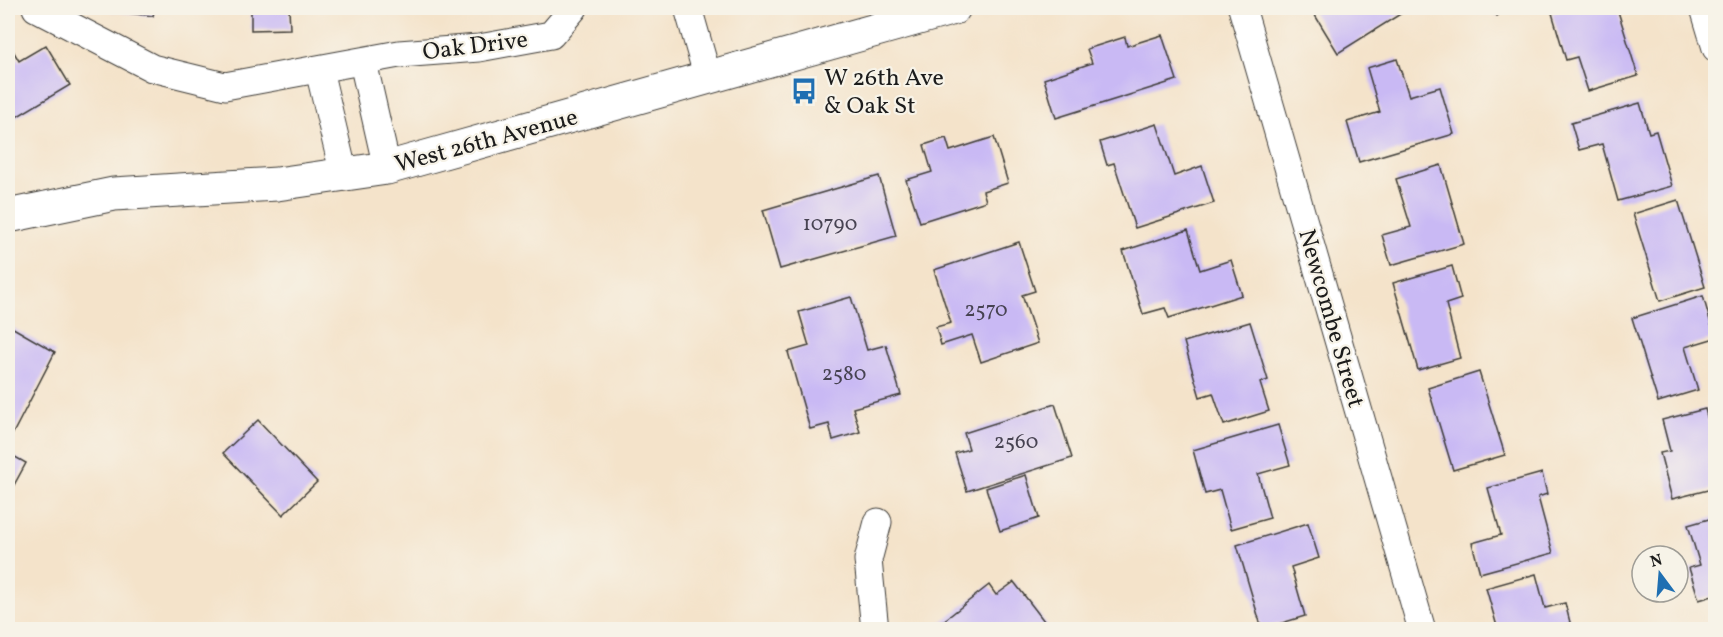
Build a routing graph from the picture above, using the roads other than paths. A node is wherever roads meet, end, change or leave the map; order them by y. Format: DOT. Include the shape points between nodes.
graph roads {
  1 [pos="36,8"];
  2 [pos="574,8"];
  3 [pos="688,8"];
  4 [pos="954,8"];
  5 [pos="1242,8"];
  6 [pos="1704,8"];
  7 [pos="1716,48"];
  8 [pos="363,62"];
  9 [pos="319,70"];
  10 [pos="708,78"];
  11 [pos="387,168"];
  12 [pos="344,175"];
  13 [pos="8,216"];
  14 [pos="878,522"];
  15 [pos="875,630"];
  16 [pos="1422,630"];
  1 -- 9 [label="street, Oak Drive" via="152,68 225,86"];
  2 -- 8 [label="street, Oak Drive" via="551,35"];
  3 -- 10 [label="street"];
  4 -- 10 [label="street, West 26th Avenue"];
  5 -- 16 [label="street, Newcombe Street"];
  6 -- 7 [label="street"];
  8 -- 9 [label="street, Oak Drive"];
  8 -- 11 [label="street"];
  9 -- 12 [label="street"];
  10 -- 11 [label="street, West 26th Avenue"];
  11 -- 12 [label="street, West 26th Avenue"];
  12 -- 13 [label="street, West 26th Avenue" via="277,184 114,194"];
  14 -- 15 [label="street" via="868,560"];
}
